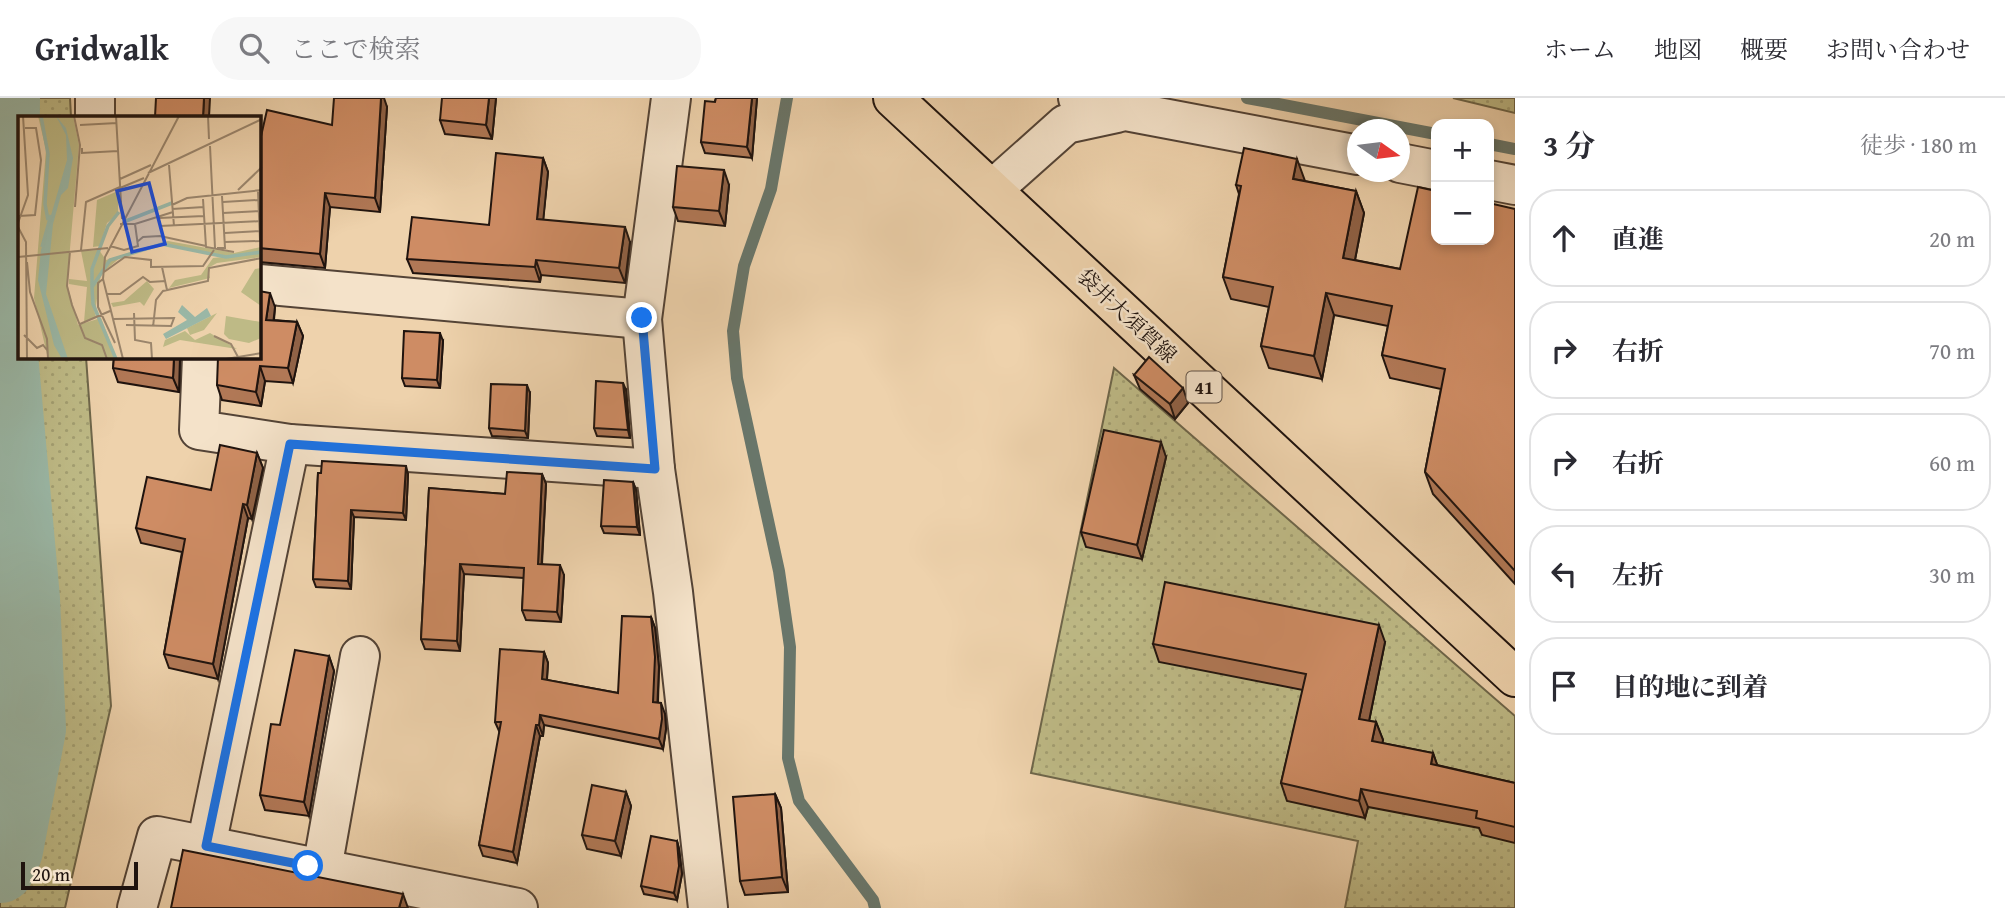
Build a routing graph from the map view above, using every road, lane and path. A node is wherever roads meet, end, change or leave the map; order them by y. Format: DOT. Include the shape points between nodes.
graph roads {
  1 [pos="95,98"];
  2 [pos="671,98"];
  3 [pos="893,98"];
  4 [pos="1078,98"];
  5 [pos="1126,111"];
  6 [pos="95,116"];
  7 [pos="1347,153"];
  8 [pos="1410,165"];
  9 [pos="1431,169"];
  10 [pos="1494,181"];
  11 [pos="1515,185"];
  12 [pos="992,190"];
  13 [pos="261,284"];
  14 [pos="642,318"];
  15 [pos="202,359"];
  16 [pos="290,444"];
  17 [pos="655,469"];
  18 [pos="360,656"];
  19 [pos="1515,677"];
  20 [pos="206,846"];
  21 [pos="322,869"];
  22 [pos="444,901"];
  23 [pos="137,908"];
  24 [pos="518,908"];
  25 [pos="708,908"];
  1 -- 6 [label="street"];
  2 -- 14 [label="street"];
  3 -- 12 [label="main road, 袋井大須賀線 / 41"];
  4 -- 5 [label="street"];
  5 -- 7 [label="street"];
  5 -- 12 [label="street" via="1066,124"];
  8 -- 9 [label="street"];
  10 -- 11 [label="street"];
  12 -- 19 [label="main road, 袋井大須賀線 / 41"];
  13 -- 14 [label="street"];
  14 -- 17 [label="street"];
  15 -- 16 [label="street" via="199,430"];
  16 -- 17 [label="street"];
  16 -- 20 [label="street"];
  17 -- 25 [label="street"];
  18 -- 21 [label="street"];
  20 -- 21 [label="street"];
  20 -- 23 [label="street" via="157,836"];
  21 -- 22 [label="street"];
  22 -- 24 [label="street"];
}
